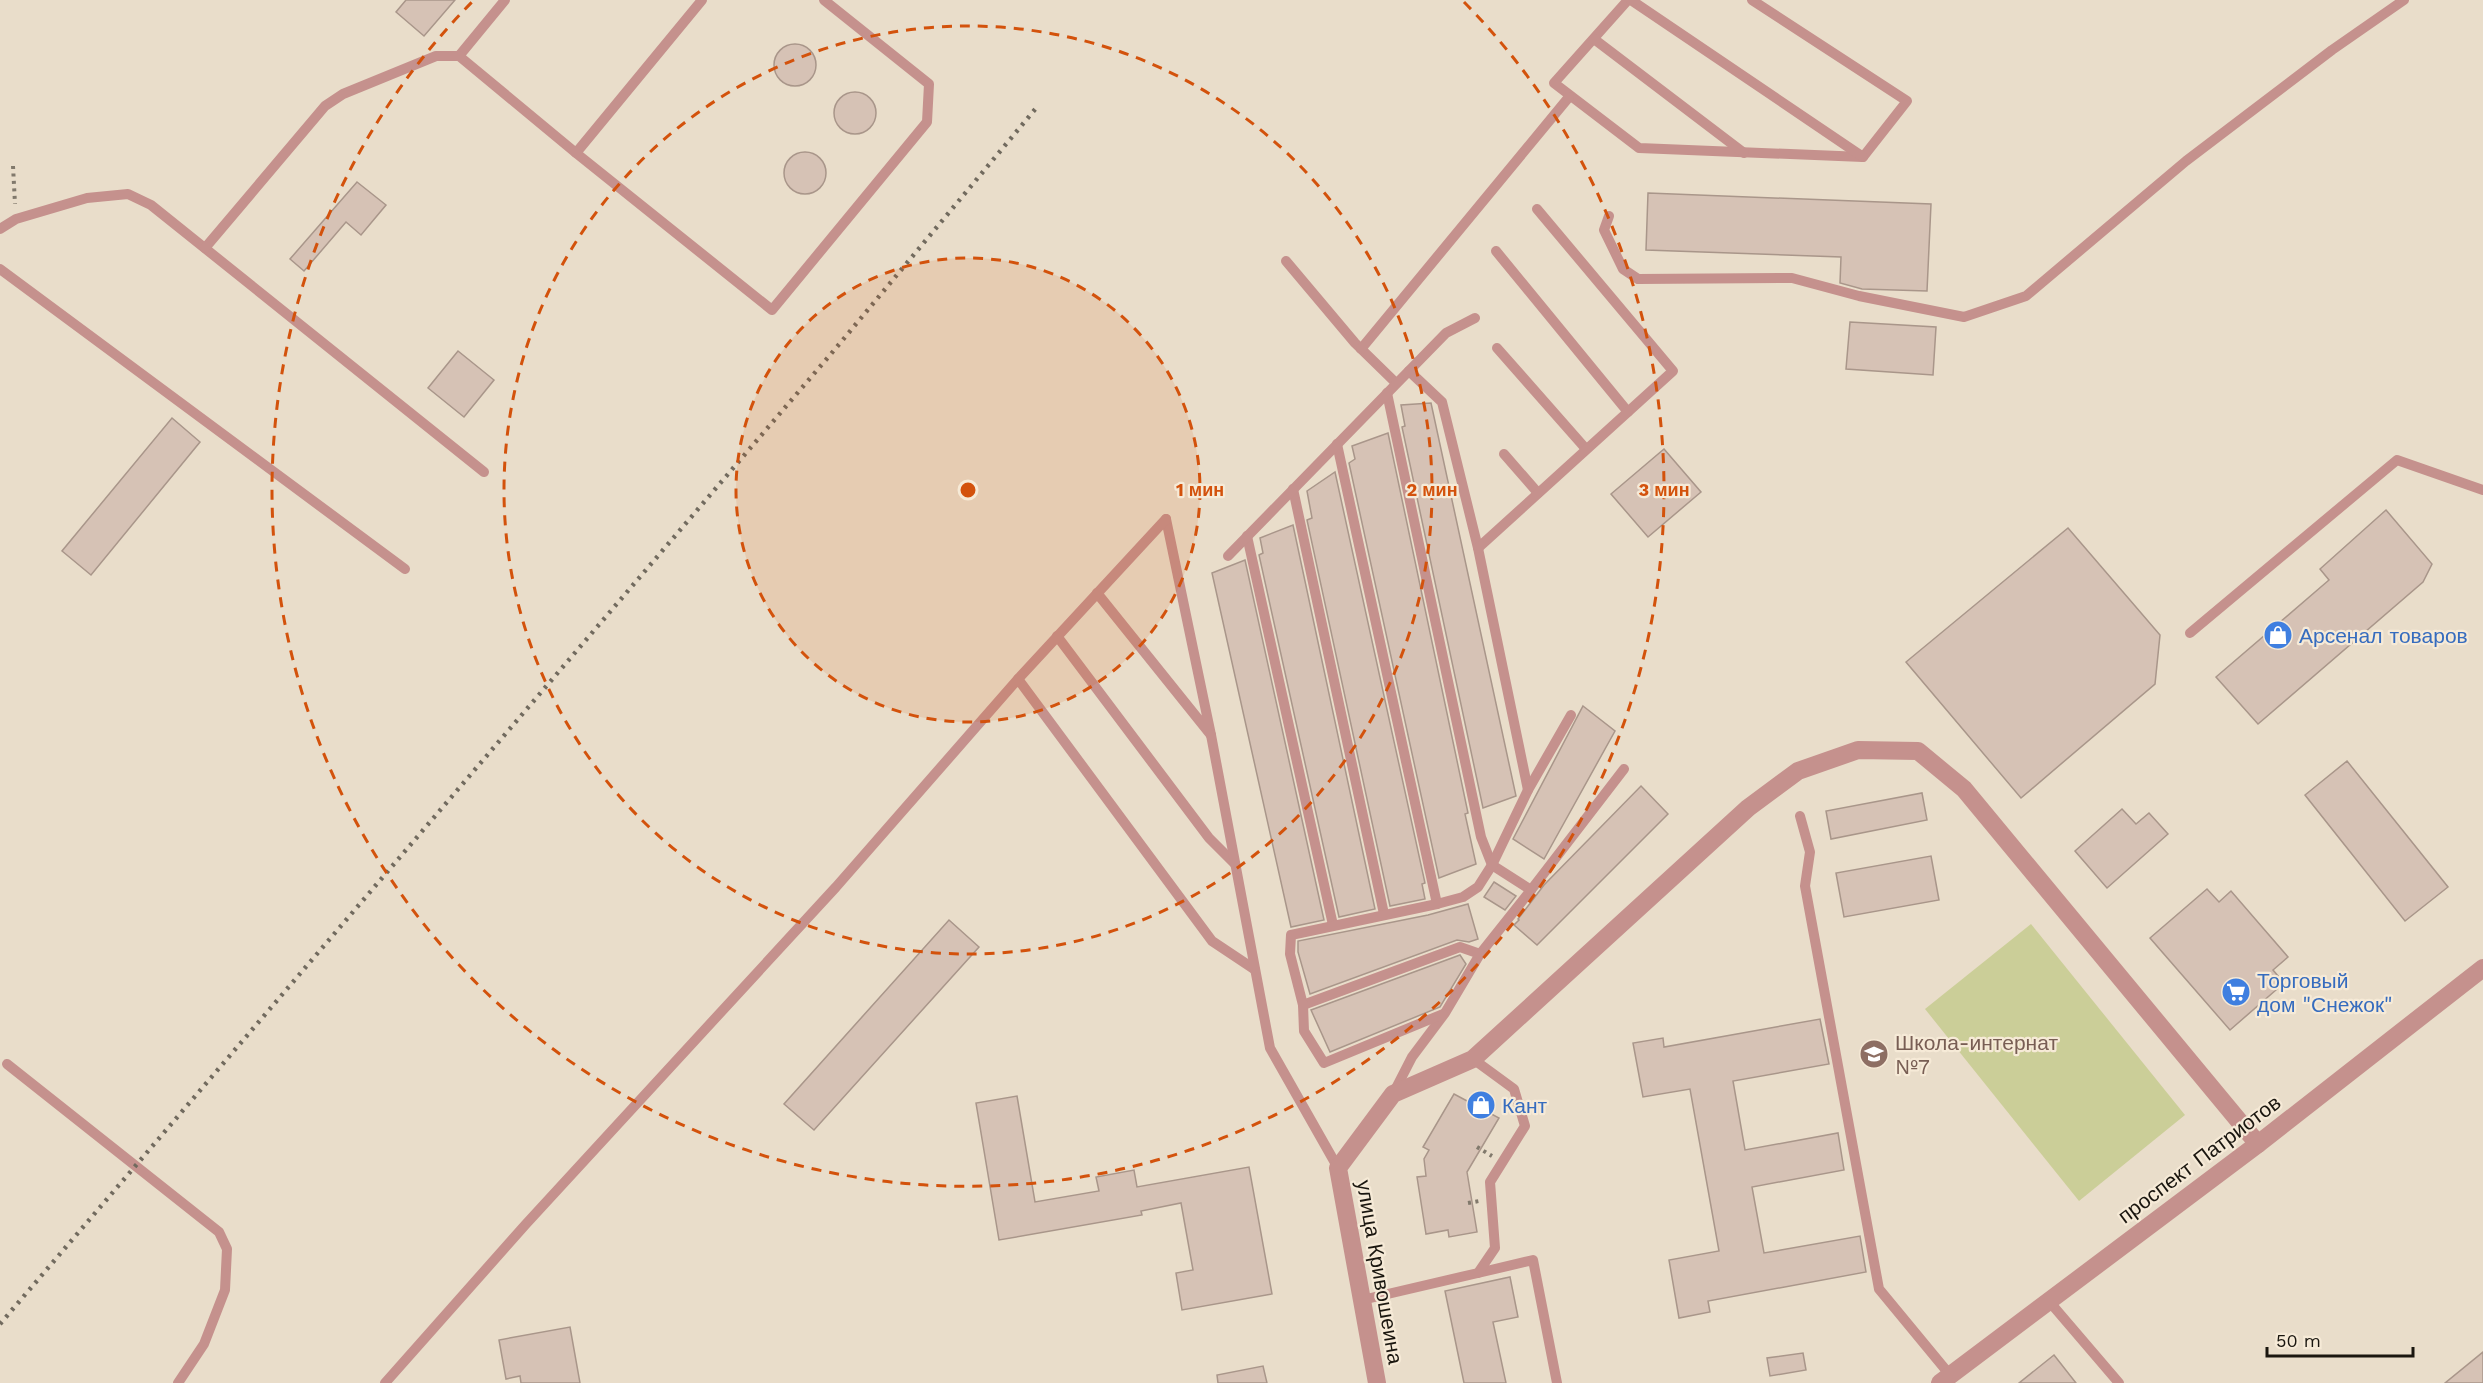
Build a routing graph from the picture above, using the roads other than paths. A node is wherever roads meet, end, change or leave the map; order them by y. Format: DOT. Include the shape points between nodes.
graph roads {
  1 [pos="505,0"];
  2 [pos="702,0"];
  3 [pos="824,0"];
  4 [pos="1629,0"];
  5 [pos="1752,0"];
  6 [pos="2404,0"];
  7 [pos="1594,39"];
  8 [pos="459,56"];
  9 [pos="1569,97"];
  10 [pos="576,153"];
  11 [pos="1744,153"];
  12 [pos="1863,157"];
  13 [pos="1537,209"];
  14 [pos="1609,216"];
  15 [pos="0,229"];
  16 [pos="205,248"];
  17 [pos="1496,251"];
  18 [pos="1286,261"];
  19 [pos="0,269"];
  20 [pos="1474,318"];
  21 [pos="1497,348"];
  22 [pos="1361,349"];
  23 [pos="1409,370"];
  24 [pos="1396,383"];
  25 [pos="1387,393"];
  26 [pos="1628,412"];
  27 [pos="1337,444"];
  28 [pos="1586,450"];
  29 [pos="1504,454"];
  30 [pos="484,472"];
  31 [pos="1293,489"];
  32 [pos="2483,490"];
  33 [pos="1538,493"];
  34 [pos="1247,536"];
  35 [pos="1478,548"];
  36 [pos="1228,556"];
  37 [pos="405,569"];
  38 [pos="1097,592"];
  39 [pos="2190,633"];
  40 [pos="1057,636"];
  41 [pos="1018,679"];
  42 [pos="1571,715"];
  43 [pos="1211,735"];
  44 [pos="1624,769"];
  45 [pos="1528,790"];
  46 [pos="1800,816"];
  47 [pos="1492,864"];
  48 [pos="1235,865"];
  49 [pos="1531,890"];
  50 [pos="1437,904"];
  51 [pos="1384,914"];
  52 [pos="1334,925"];
  53 [pos="1480,954"];
  54 [pos="2483,968"];
  55 [pos="1254,969"];
  56 [pos="1303,1005"];
  57 [pos="1444,1013"];
  58 [pos="1473,1059"];
  59 [pos="7,1064"];
  60 [pos="1393,1094"];
  61 [pos="2258,1144"];
  62 [pos="1338,1168"];
  63 [pos="1478,1273"];
  64 [pos="1362,1300"];
  65 [pos="2048,1300"];
  66 [pos="1945,1379"];
  67 [pos="177,1383"];
  68 [pos="385,1383"];
  69 [pos="1377,1383"];
  70 [pos="1557,1383"];
  71 [pos="2119,1383"];
  1 -- 8 [label="lane"];
  2 -- 10 [label="lane"];
  3 -- 10 [label="lane" via="929,84 927,122 772,310"];
  4 -- 7 [label="lane"];
  4 -- 12 [label="lane"];
  5 -- 12 [label="lane" via="1907,102"];
  6 -- 14 [label="lane" via="2186,161 2026,296 1964,317 1792,278 1638,279 1623,269 1604,230"];
  7 -- 9 [label="lane" via="1554,83"];
  7 -- 11 [label="lane"];
  8 -- 10 [label="lane"];
  8 -- 16 [label="lane" via="436,56 343,94 325,106"];
  9 -- 11 [label="lane" via="1639,148"];
  9 -- 22 [label="lane"];
  11 -- 12 [label="lane"];
  13 -- 26 [label="lane" via="1672,371"];
  15 -- 16 [label="lane" via="16,219 87,198 128,194 151,205"];
  16 -- 30 [label="lane"];
  17 -- 26 [label="lane"];
  18 -- 22 [label="lane"];
  19 -- 37 [label="lane"];
  20 -- 23 [label="lane" via="1446,333"];
  21 -- 28 [label="lane"];
  22 -- 24 [label="lane"];
  23 -- 24 [label="lane"];
  23 -- 35 [label="lane" via="1442,402"];
  24 -- 25 [label="lane"];
  25 -- 27 [label="lane"];
  25 -- 47 [label="lane" via="1481,837"];
  26 -- 28 [label="lane"];
  27 -- 31 [label="lane"];
  27 -- 50 [label="lane"];
  28 -- 33 [label="lane"];
  29 -- 33 [label="lane"];
  31 -- 34 [label="lane"];
  31 -- 51 [label="lane"];
  32 -- 39 [label="lane" via="2397,460"];
  33 -- 35 [label="lane"];
  34 -- 36 [label="lane"];
  34 -- 52 [label="lane"];
  35 -- 45 [label="lane"];
  38 -- 40 [label="lane"];
  38 -- 43 [label="lane"];
  38 -- 43 [label="lane" via="1166,519"];
  40 -- 41 [label="lane"];
  40 -- 48 [label="lane" via="1209,838"];
  41 -- 55 [label="lane" via="1212,941"];
  41 -- 68 [label="lane" via="836,887"];
  42 -- 45 [label="lane"];
  43 -- 48 [label="lane"];
  44 -- 49 [label="lane"];
  45 -- 47 [label="lane"];
  46 -- 66 [label="lane" via="1810,852 1805,886 1879,1289"];
  47 -- 49 [label="lane"];
  47 -- 50 [label="lane" via="1478,887 1463,897"];
  48 -- 55 [label="lane"];
  49 -- 53 [label="lane"];
  50 -- 51 [label="lane"];
  51 -- 52 [label="lane"];
  52 -- 56 [label="lane" via="1290,935 1290,954"];
  53 -- 56 [label="lane" via="1460,947"];
  53 -- 57 [label="lane"];
  54 -- 61 [label="street, проспект Патриотов"];
  55 -- 62 [label="lane" via="1270,1048"];
  56 -- 57 [label="lane" via="1304,1031 1324,1063"];
  57 -- 60 [label="lane" via="1412,1058"];
  58 -- 60 [label="street"];
  58 -- 61 [label="street" via="1748,808 1798,771 1858,750 1918,751 1964,789"];
  58 -- 63 [label="lane" via="1514,1089 1525,1126 1490,1182 1495,1248"];
  59 -- 67 [label="lane" via="219,1232 227,1249 225,1290 204,1344"];
  60 -- 62 [label="street"];
  61 -- 65 [label="street, проспект Патриотов"];
  62 -- 64 [label="street, улица Кривошеина"];
  63 -- 64 [label="lane"];
  63 -- 70 [label="lane" via="1533,1260"];
  64 -- 69 [label="street, улица Кривошеина"];
  65 -- 66 [label="street, проспект Патриотов"];
  65 -- 71 [label="lane"];
}
